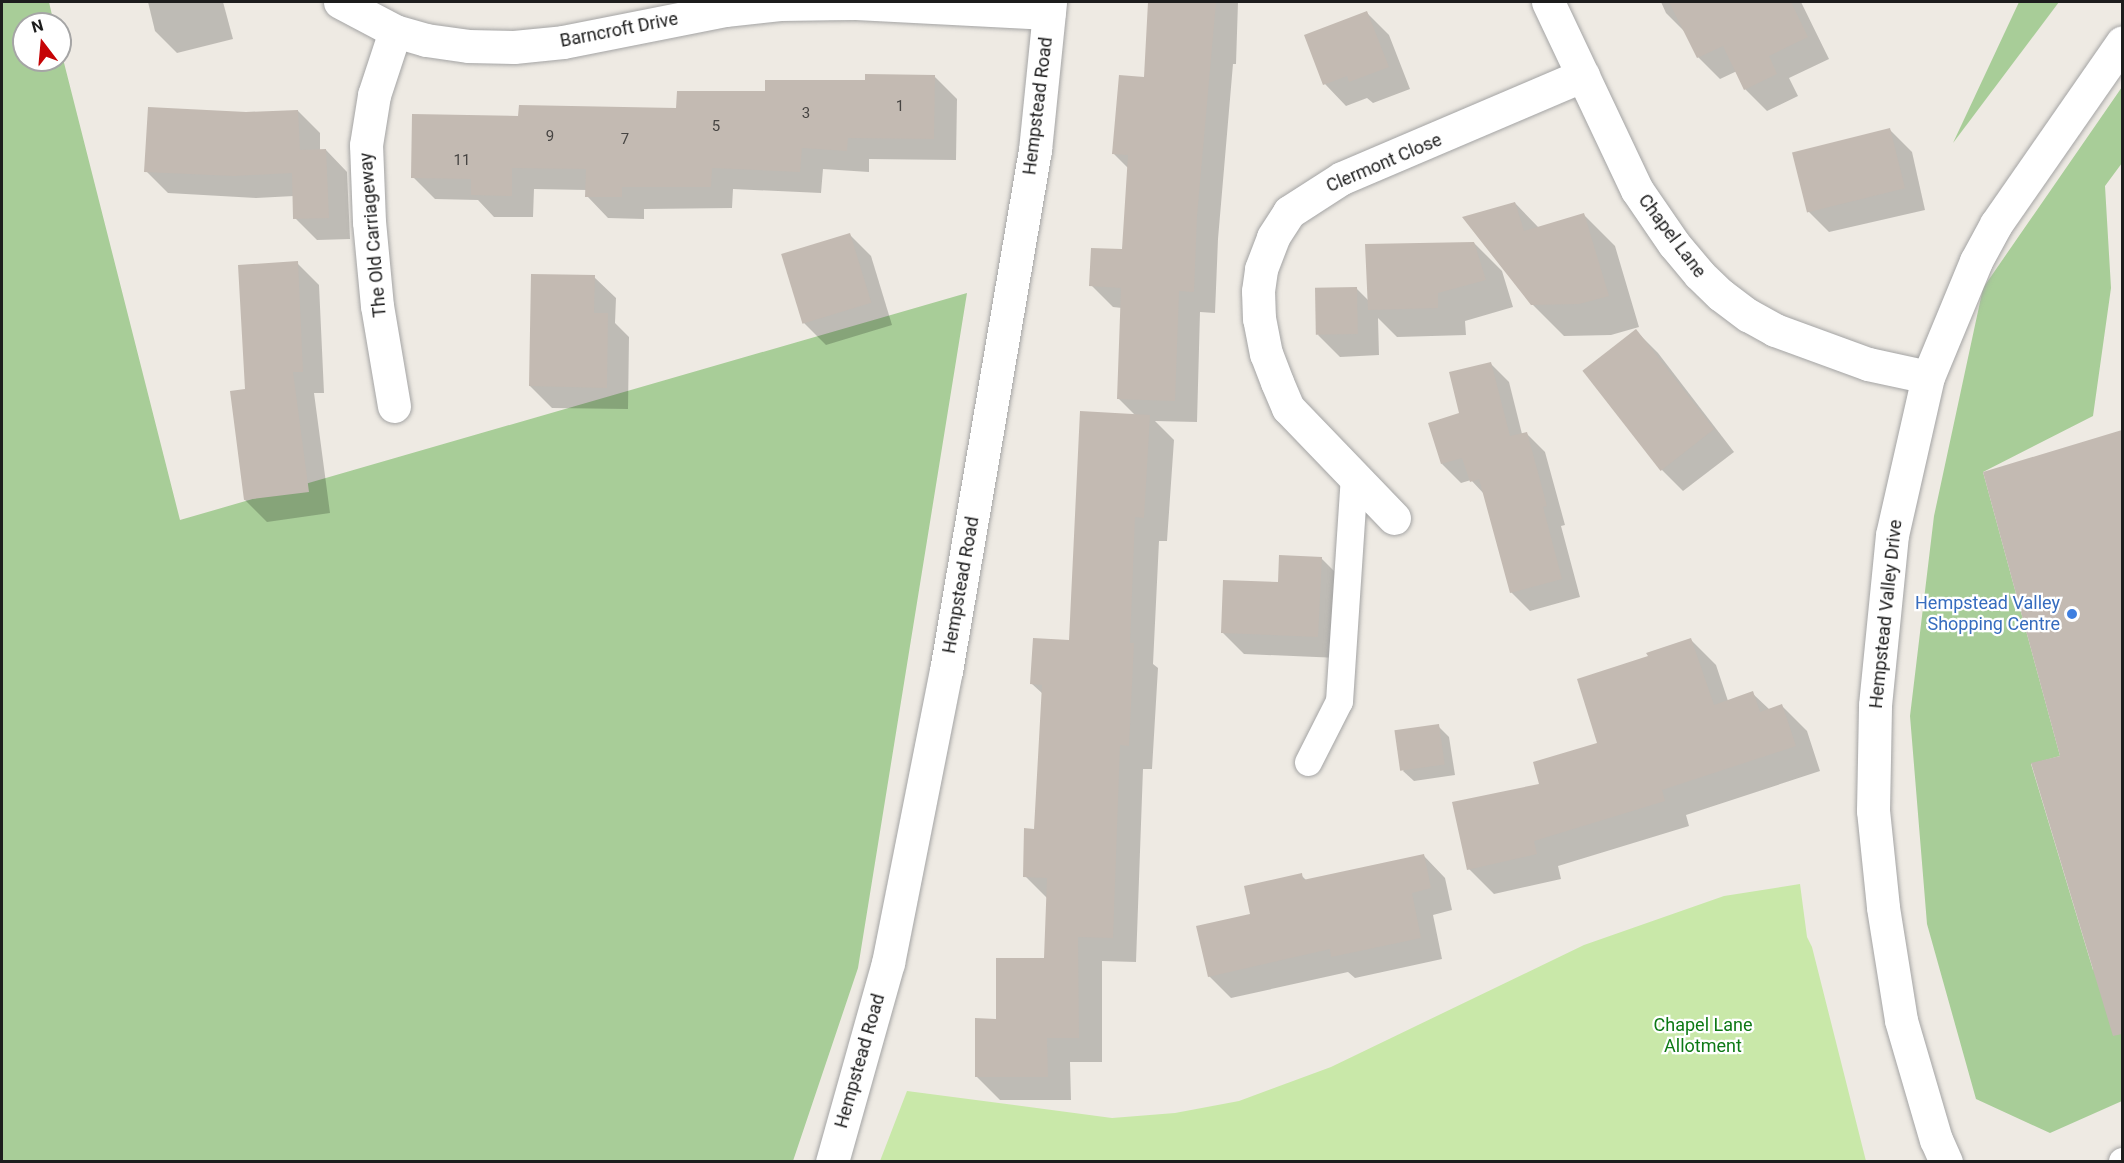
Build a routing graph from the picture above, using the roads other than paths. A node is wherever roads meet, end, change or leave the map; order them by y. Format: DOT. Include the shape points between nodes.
graph roads {
  1 [pos="340,2"];
  2 [pos="1548,2"];
  3 [pos="1050,7"];
  4 [pos="395,31"];
  5 [pos="2122,43"];
  6 [pos="1583,75"];
  7 [pos="1928,377"];
  8 [pos="394,406"];
  9 [pos="1354,474"];
  10 [pos="1394,518"];
  11 [pos="1308,762"];
  12 [pos="832,1161"];
  13 [pos="1946,1161"];
  1 -- 4 [label="street, Barncroft Drive"];
  2 -- 6 [label="street, Chapel Lane"];
  3 -- 4 [label="street, Barncroft Drive" via="780,4 514,47 468,46"];
  3 -- 12 [label="street, Hempstead Road" via="1035,150 946,671 888,963"];
  4 -- 8 [label="street, The Old Carriageway" via="374,95 366,145 377,306"];
  5 -- 7 [label="street, Hempstead Valley Drive" via="1996,224 1976,261"];
  6 -- 7 [label="street, Chapel Lane" via="1637,190 1674,244 1720,295 1785,334 1868,364"];
  6 -- 9 [label="street, Clermont Close" via="1342,178 1289,212 1273,237 1258,291 1266,354 1288,408"];
  7 -- 13 [label="street, Hempstead Valley Drive" via="1892,535 1875,705 1873,811 1901,1020 1936,1140"];
  9 -- 10 [label="street, Clermont Close"];
  9 -- 11 [label="lane" via="1339,701"];
}
